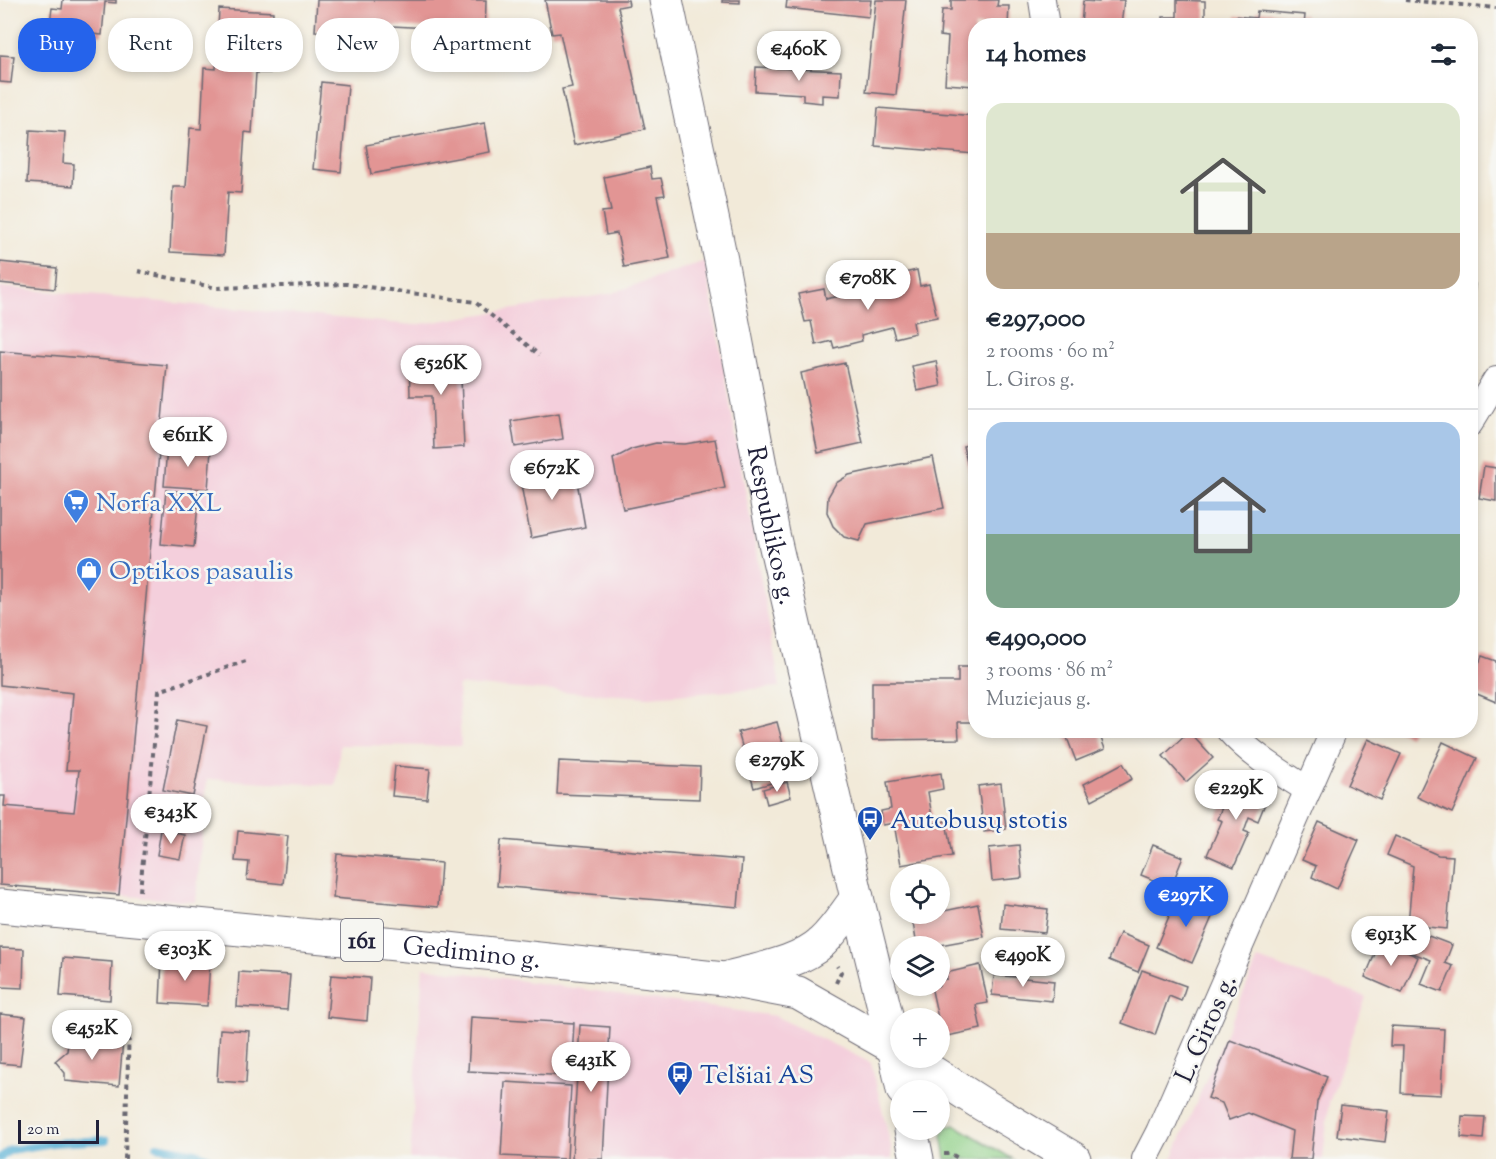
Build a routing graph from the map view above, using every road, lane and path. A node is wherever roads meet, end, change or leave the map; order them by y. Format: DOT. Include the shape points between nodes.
graph roads {
  1 [pos="666,0"];
  2 [pos="1042,0"];
  3 [pos="1405,0"];
  4 [pos="1496,8"];
  5 [pos="1045,18"];
  6 [pos="138,270"];
  7 [pos="539,355"];
  8 [pos="1496,380"];
  9 [pos="1478,410"];
  10 [pos="246,661"];
  11 [pos="1236,738"];
  12 [pos="1331,738"];
  13 [pos="1308,790"];
  14 [pos="857,897"];
  15 [pos="0,906"];
  16 [pos="138,919"];
  17 [pos="724,979"];
  18 [pos="890,1013"];
  19 [pos="129,1028"];
  20 [pos="890,1046"];
  21 [pos="926,1068"];
  22 [pos="913,1140"];
  23 [pos="126,1159"];
  24 [pos="917,1159"];
  25 [pos="1074,1159"];
  26 [pos="1145,1159"];
  1 -- 14 [label="main road, Respublikos g." via="773,534"];
  2 -- 5 [label="street"];
  3 -- 4 [label="path"];
  6 -- 7 [label="path" via="217,288 347,284 475,302"];
  8 -- 9 [label="street"];
  10 -- 16 [label="path" via="159,691"];
  11 -- 13 [label="street"];
  12 -- 13 [label="street, L. Giros g."];
  13 -- 26 [label="street, L. Giros g."];
  14 -- 17 [label="main road" via="820,944 790,962"];
  14 -- 18 [label="main road, Respublikos g."];
  15 -- 16 [label="main road, Gedimino g. / 161"];
  16 -- 17 [label="main road, Gedimino g. / 161"];
  17 -- 20 [label="main road, Gedimino g. / 161" via="798,993"];
  19 -- 23 [label="path"];
  21 -- 25 [label="main road, Gedimino g."];
  22 -- 24 [label="main road"];
}
